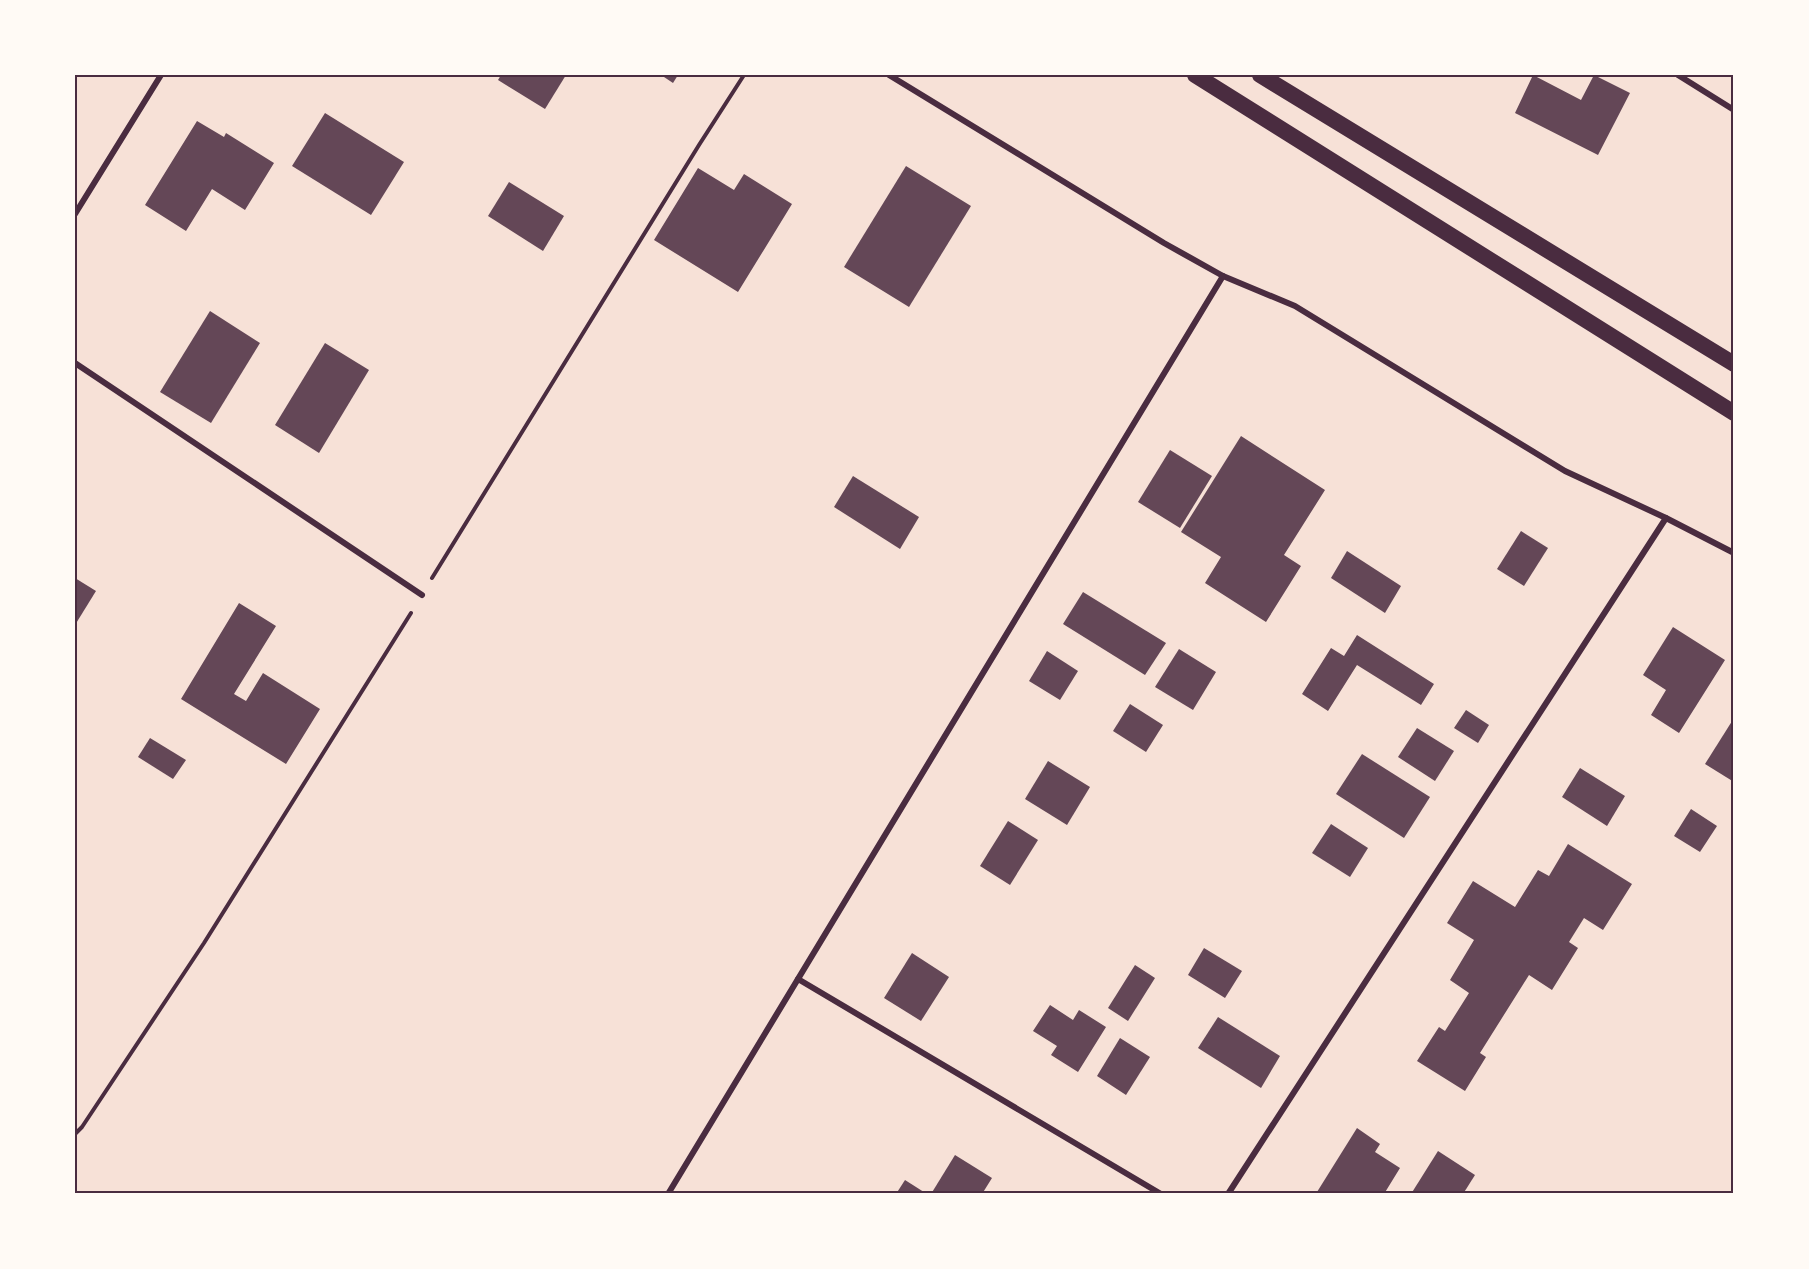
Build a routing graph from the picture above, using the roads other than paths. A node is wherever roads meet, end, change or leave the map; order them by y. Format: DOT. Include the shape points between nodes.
graph roads {
  1 [pos="161,75"];
  2 [pos="889,75"];
  3 [pos="1195,75"];
  4 [pos="1260,75"];
  5 [pos="1678,75"];
  6 [pos="1734,110"];
  7 [pos="75,214"];
  8 [pos="1223,276"];
  9 [pos="75,363"];
  10 [pos="1734,364"];
  11 [pos="1734,413"];
  12 [pos="1666,518"];
  13 [pos="1734,553"];
  14 [pos="422,595"];
  15 [pos="798,979"];
  16 [pos="668,1194"];
  17 [pos="1161,1194"];
  18 [pos="1228,1194"];
  1 -- 7 [label="street"];
  2 -- 8 [label="street"];
  3 -- 11 [label="highway"];
  4 -- 10 [label="highway"];
  5 -- 6 [label="street"];
  8 -- 12 [label="street" via="1295,306 1565,471"];
  8 -- 15 [label="street"];
  9 -- 14 [label="street"];
  12 -- 13 [label="street"];
  12 -- 18 [label="street"];
  15 -- 16 [label="street"];
  15 -- 17 [label="street"];
}
